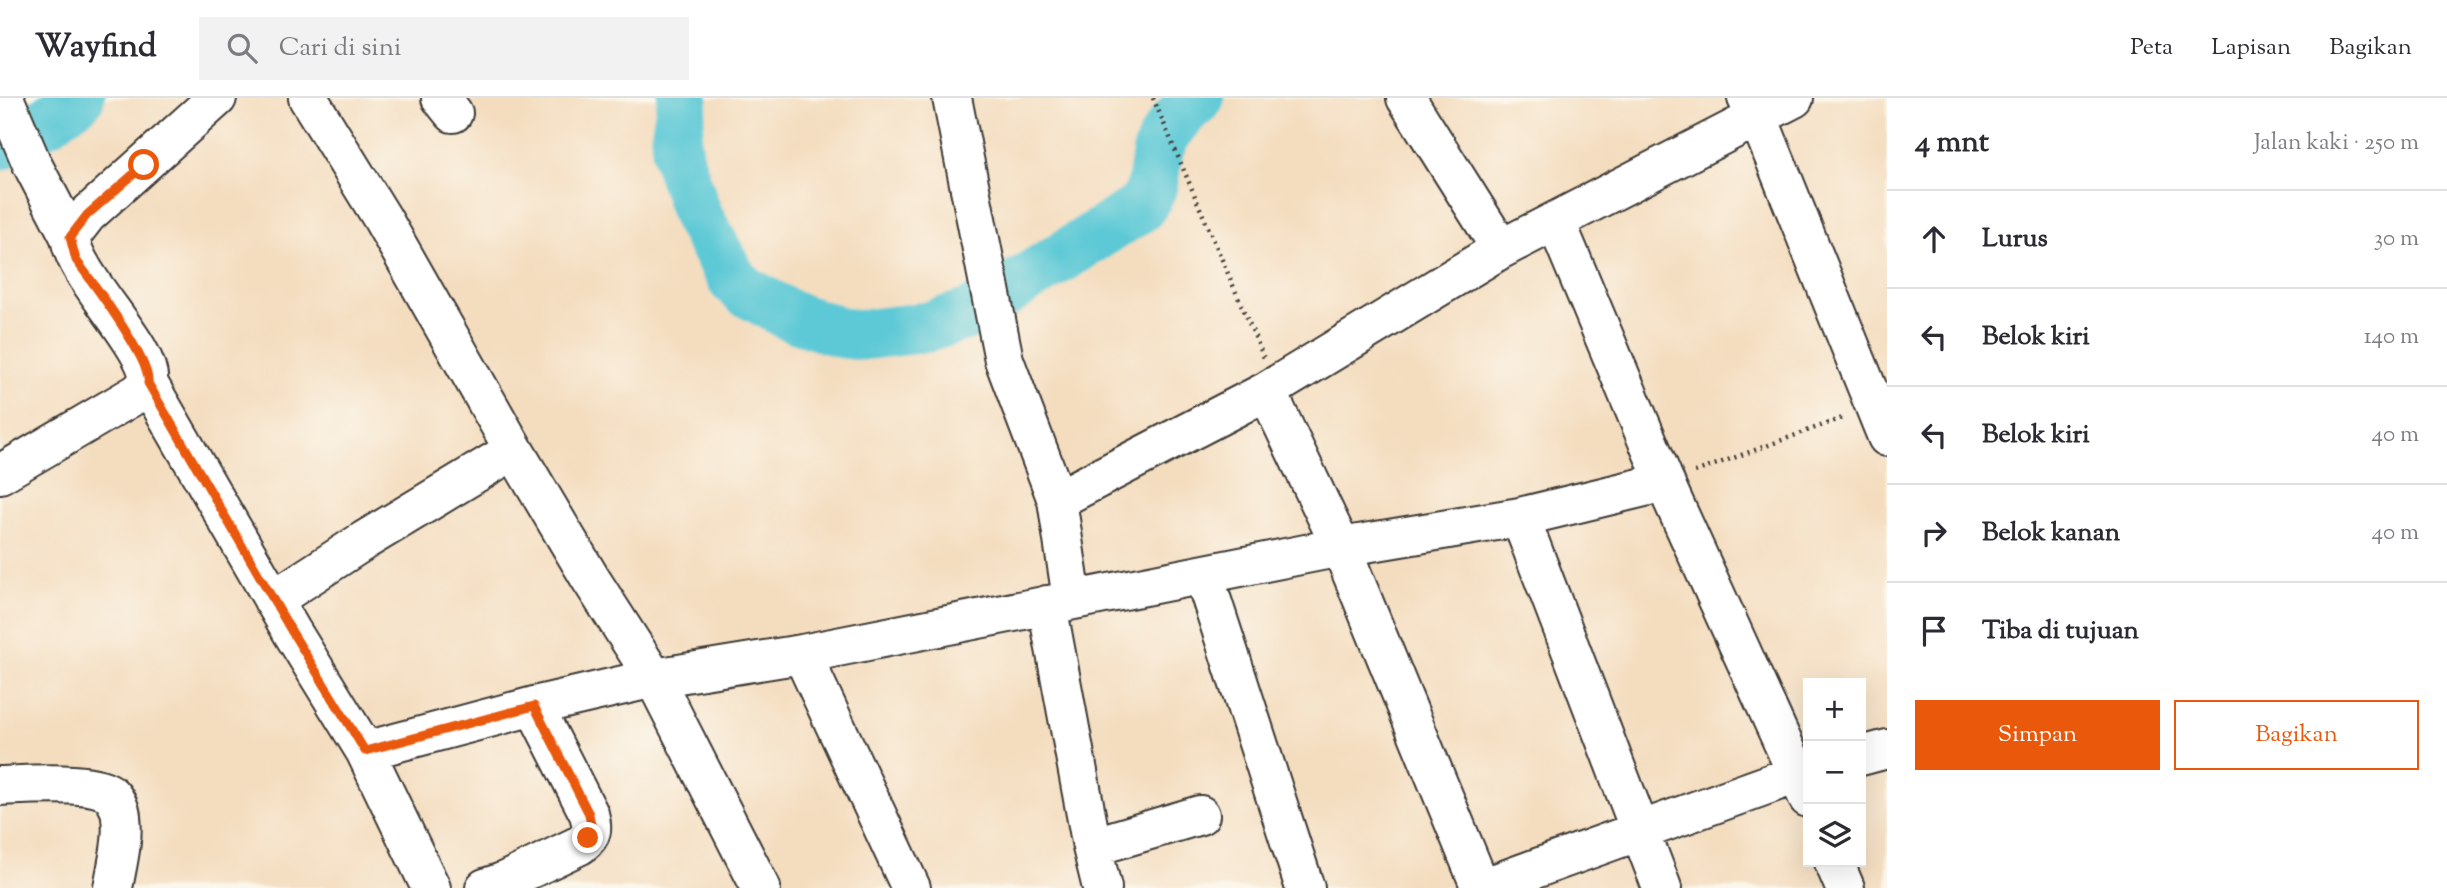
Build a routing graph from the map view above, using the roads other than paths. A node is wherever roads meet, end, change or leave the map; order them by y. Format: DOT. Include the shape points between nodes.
graph roads {
  1 [pos="4,98"];
  2 [pos="216,98"];
  3 [pos="308,98"];
  4 [pos="952,98"];
  5 [pos="1406,98"];
  6 [pos="1794,98"];
  7 [pos="1752,107"];
  8 [pos="1556,222"];
  9 [pos="70,237"];
  10 [pos="1501,249"];
  11 [pos="148,383"];
  12 [pos="1272,388"];
  13 [pos="1881,421"];
  14 [pos="514,450"];
  15 [pos="0,474"];
  16 [pos="1665,482"];
  17 [pos="1056,500"];
  18 [pos="1520,517"];
  19 [pos="1341,547"];
  20 [pos="1203,576"];
  21 [pos="273,600"];
  22 [pos="1059,602"];
  23 [pos="802,654"];
  24 [pos="654,678"];
  25 [pos="534,706"];
  26 [pos="1887,749"];
  27 [pos="365,751"];
  28 [pos="1866,755"];
  29 [pos="1803,776"];
  30 [pos="1803,781"];
  31 [pos="0,786"];
  32 [pos="1200,815"];
  33 [pos="1640,831"];
  34 [pos="1092,847"];
  35 [pos="1836,867"];
  36 [pos="113,888"];
  37 [pos="431,888"];
  38 [pos="485,888"];
  39 [pos="761,888"];
  40 [pos="911,888"];
  41 [pos="1102,888"];
  42 [pos="1304,888"];
  43 [pos="1482,888"];
  44 [pos="1662,888"];
  45 [pos="1845,888"];
  1 -- 9 [label="street"];
  2 -- 9 [label="street" via="87,215"];
  3 -- 14 [label="street"];
  4 -- 17 [label="street" via="1004,360"];
  5 -- 10 [label="street"];
  6 -- 7 [label="street"];
  7 -- 8 [label="street"];
  7 -- 13 [label="street"];
  8 -- 10 [label="street"];
  8 -- 16 [label="street"];
  9 -- 11 [label="street" via="76,260 141,355"];
  10 -- 12 [label="street"];
  11 -- 15 [label="street"];
  11 -- 21 [label="street"];
  12 -- 17 [label="street"];
  12 -- 19 [label="street"];
  14 -- 21 [label="street"];
  14 -- 24 [label="street"];
  16 -- 18 [label="street"];
  16 -- 29 [label="street"];
  17 -- 22 [label="street"];
  18 -- 19 [label="street"];
  18 -- 33 [label="street"];
  19 -- 20 [label="street"];
  19 -- 43 [label="street"];
  20 -- 22 [label="street"];
  20 -- 42 [label="street"];
  21 -- 27 [label="street"];
  22 -- 23 [label="street"];
  22 -- 34 [label="street"];
  23 -- 24 [label="street"];
  23 -- 40 [label="street"];
  24 -- 25 [label="street"];
  24 -- 39 [label="street"];
  25 -- 27 [label="street"];
  25 -- 38 [label="street" via="589,814 591,834 580,845"];
  26 -- 28 [label="street"];
  27 -- 37 [label="street"];
  30 -- 33 [label="street"];
  31 -- 36 [label="street" via="94,787 108,792 121,815"];
  32 -- 34 [label="street"];
  33 -- 43 [label="street"];
  33 -- 44 [label="street"];
  34 -- 41 [label="street"];
  35 -- 45 [label="street"];
}
